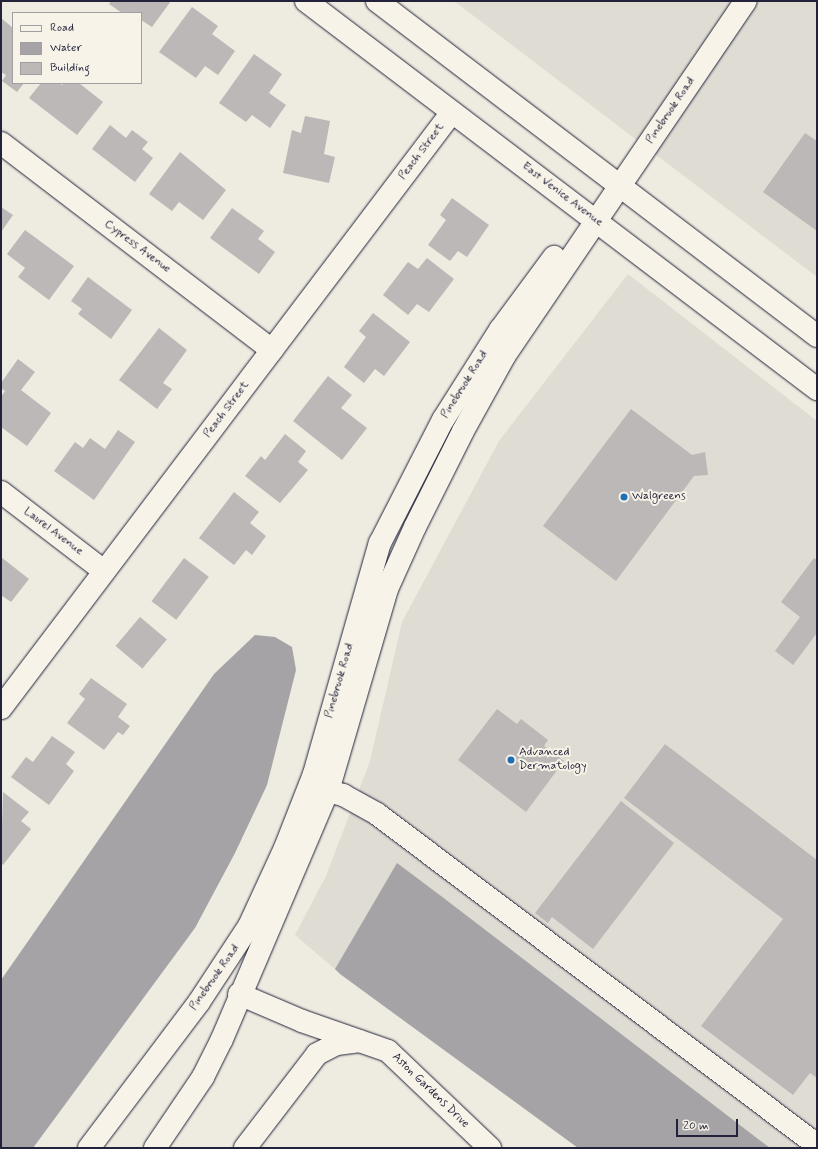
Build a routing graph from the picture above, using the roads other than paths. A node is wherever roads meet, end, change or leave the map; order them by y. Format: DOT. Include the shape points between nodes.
graph roads {
  1 [pos="306,1"];
  2 [pos="377,1"];
  3 [pos="746,1"];
  4 [pos="452,112"];
  5 [pos="1,143"];
  6 [pos="619,187"];
  7 [pos="596,221"];
  8 [pos="817,336"];
  9 [pos="272,350"];
  10 [pos="817,389"];
  11 [pos="443,420"];
  12 [pos="463,431"];
  13 [pos="1,492"];
  14 [pos="104,571"];
  15 [pos="1,708"];
  16 [pos="328,791"];
  17 [pos="239,994"];
  18 [pos="302,1021"];
  19 [pos="365,1041"];
  20 [pos="310,1062"];
  21 [pos="817,1145"];
  22 [pos="89,1148"];
  23 [pos="155,1148"];
  24 [pos="245,1148"];
  25 [pos="490,1148"];
  1 -- 4 [label="street, East Venice Avenue"];
  2 -- 6 [label="street"];
  3 -- 6 [label="street, Pinebrook Road"];
  4 -- 7 [label="street, East Venice Avenue"];
  4 -- 9 [label="street, Peach Street"];
  5 -- 9 [label="street, Cypress Avenue"];
  6 -- 7 [label="street, Pinebrook Road"];
  6 -- 8 [label="street"];
  7 -- 10 [label="street, East Venice Avenue"];
  7 -- 11 [label="street, Pinebrook Road" via="555,256 500,330"];
  7 -- 12 [label="street, Pinebrook Road" via="505,355"];
  9 -- 14 [label="street, Peach Street"];
  11 -- 12 [label="street"];
  11 -- 22 [label="street, Pinebrook Road" via="380,543 314,774 285,848 249,926 199,1002"];
  12 -- 16 [label="street, Pinebrook Road" via="414,527 387,589"];
  13 -- 14 [label="street, Laurel Avenue"];
  14 -- 15 [label="street, Peach Street"];
  16 -- 17 [label="street, Pinebrook Road"];
  16 -- 21 [label="street" via="362,804 387,821"];
  17 -- 18 [label="street, Aston Gardens Drive"];
  17 -- 23 [label="street, Pinebrook Road" via="222,1039 203,1077"];
  18 -- 19 [label="street, Aston Gardens Drive"];
  18 -- 20 [label="street" via="311,1046"];
  19 -- 20 [label="street" via="337,1044 317,1054"];
  19 -- 25 [label="street, Aston Gardens Drive" via="395,1056"];
  20 -- 24 [label="street"];
}
